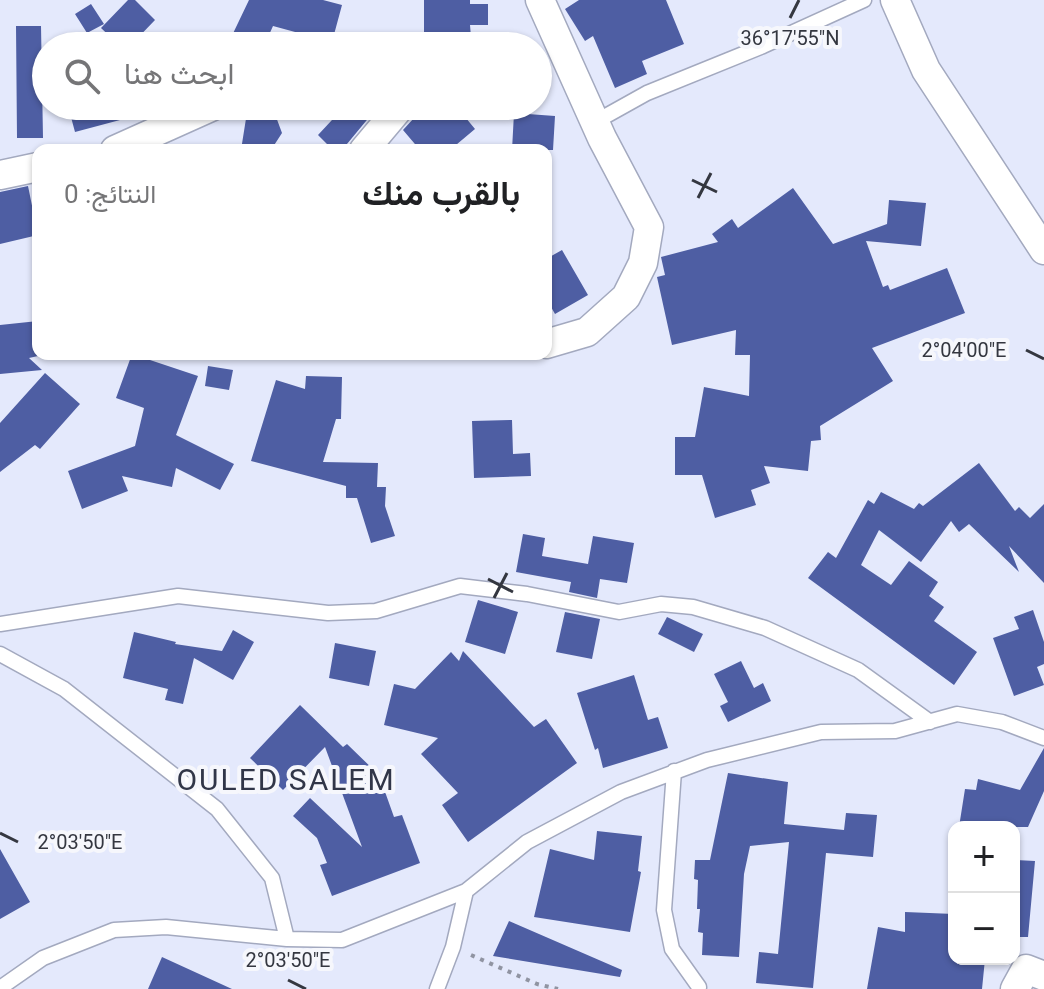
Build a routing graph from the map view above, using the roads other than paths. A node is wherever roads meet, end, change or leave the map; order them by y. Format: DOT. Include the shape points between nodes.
graph roads {
  1 [pos="540,0"];
  2 [pos="864,0"];
  3 [pos="895,0"];
  4 [pos="552,61"];
  5 [pos="567,61"];
  6 [pos="182,120"];
  7 [pos="389,120"];
  8 [pos="595,122"];
  9 [pos="128,144"];
  10 [pos="369,144"];
  11 [pos="32,168"];
  12 [pos="0,175"];
  13 [pos="1044,250"];
  14 [pos="552,342"];
  15 [pos="0,624"];
  16 [pos="0,654"];
  17 [pos="930,722"];
  18 [pos="1044,738"];
  19 [pos="674,771"];
  20 [pos="466,891"];
  21 [pos="287,939"];
  22 [pos="1044,976"];
  23 [pos="699,987"];
  24 [pos="0,988"];
  25 [pos="437,989"];
  26 [pos="1015,989"];
  1 -- 5 [label="street"];
  2 -- 8 [label="lane" via="647,93"];
  3 -- 13 [label="street" via="926,70"];
  4 -- 5 [label="street"];
  5 -- 8 [label="street"];
  6 -- 9 [label="street"];
  7 -- 10 [label="street"];
  8 -- 14 [label="street" via="649,227 643,263 626,297 587,332"];
  11 -- 12 [label="street"];
  15 -- 17 [label="lane" via="178,596 328,613 376,611 460,586 619,612 661,604 693,607 765,628 858,670"];
  16 -- 21 [label="lane" via="64,689 217,809 272,878"];
  17 -- 18 [label="lane" via="957,714 1002,722"];
  17 -- 19 [label="lane" via="895,731 821,732"];
  19 -- 20 [label="lane" via="621,792 527,842"];
  19 -- 23 [label="lane" via="664,910 672,949"];
  20 -- 21 [label="lane" via="342,940"];
  20 -- 25 [label="lane"];
  21 -- 24 [label="lane" via="166,927 114,930 43,958"];
  22 -- 26 [label="street" via="1026,969"];
}
